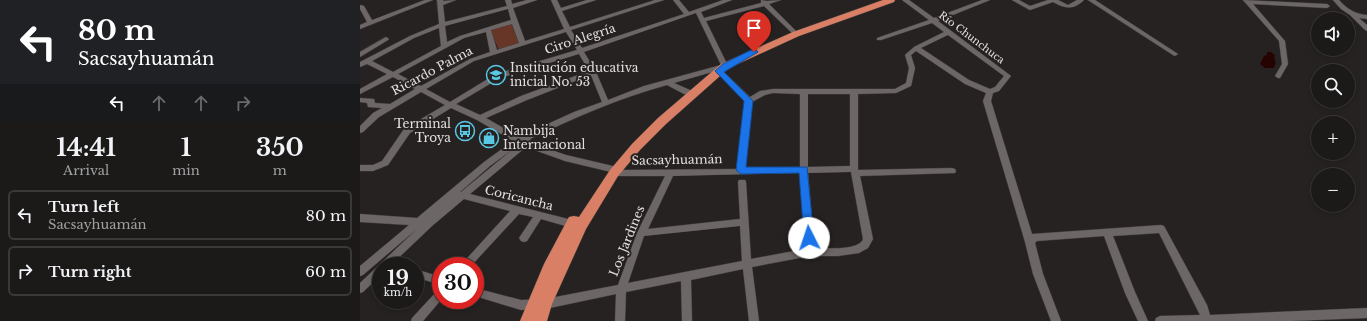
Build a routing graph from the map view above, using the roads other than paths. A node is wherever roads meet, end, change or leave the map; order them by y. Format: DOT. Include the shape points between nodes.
graph roads {
  1 [pos="430,0"];
  2 [pos="453,0"];
  3 [pos="508,0"];
  4 [pos="534,0"];
  5 [pos="554,0"];
  6 [pos="593,0"];
  7 [pos="661,0"];
  8 [pos="676,0"];
  9 [pos="729,0"];
  10 [pos="778,0"];
  11 [pos="891,0"];
  12 [pos="905,0"];
  13 [pos="987,0"];
  14 [pos="1015,0"];
  15 [pos="1054,0"];
  16 [pos="1081,0"];
  17 [pos="1091,0"];
  18 [pos="1336,0"];
  19 [pos="1247,1"];
  20 [pos="441,2"];
  21 [pos="763,2"];
  22 [pos="1327,6"];
  23 [pos="360,7"];
  24 [pos="510,7"];
  25 [pos="560,10"];
  26 [pos="1367,11"];
  27 [pos="698,12"];
  28 [pos="1347,12"];
  29 [pos="687,14"];
  30 [pos="1355,14"];
  31 [pos="1355,15"];
  32 [pos="1367,16"];
  33 [pos="1355,17"];
  34 [pos="704,20"];
  35 [pos="514,21"];
  36 [pos="933,21"];
  37 [pos="370,23"];
  38 [pos="442,24"];
  39 [pos="360,27"];
  40 [pos="488,29"];
  41 [pos="1367,29"];
  42 [pos="568,30"];
  43 [pos="949,32"];
  44 [pos="796,34"];
  45 [pos="879,38"];
  46 [pos="386,39"];
  47 [pos="523,44"];
  48 [pos="444,45"];
  49 [pos="916,48"];
  50 [pos="580,51"];
  51 [pos="494,53"];
  52 [pos="1175,54"];
  53 [pos="360,55"];
  54 [pos="363,63"];
  55 [pos="722,69"];
  56 [pos="593,72"];
  57 [pos="393,74"];
  58 [pos="1278,76"];
  59 [pos="669,83"];
  60 [pos="420,89"];
  61 [pos="360,92"];
  62 [pos="804,92"];
  63 [pos="854,92"];
  64 [pos="990,92"];
  65 [pos="689,94"];
  66 [pos="360,100"];
  67 [pos="749,101"];
  68 [pos="606,102"];
  69 [pos="449,104"];
  70 [pos="390,106"];
  71 [pos="480,118"];
  72 [pos="360,130"];
  73 [pos="522,142"];
  74 [pos="360,168"];
  75 [pos="804,169"];
  76 [pos="613,170"];
  77 [pos="741,170"];
  78 [pos="952,170"];
  79 [pos="854,171"];
  80 [pos="670,174"];
  81 [pos="742,182"];
  82 [pos="453,193"];
  83 [pos="462,196"];
  84 [pos="517,210"];
  85 [pos="539,215"];
  86 [pos="360,218"];
  87 [pos="425,222"];
  88 [pos="745,222"];
  89 [pos="576,225"];
  90 [pos="641,233"];
  91 [pos="1107,233"];
  92 [pos="524,238"];
  93 [pos="1030,242"];
  94 [pos="810,252"];
  95 [pos="379,257"];
  96 [pos="395,257"];
  97 [pos="474,257"];
  98 [pos="372,262"];
  99 [pos="747,264"];
  100 [pos="360,272"];
  101 [pos="686,276"];
  102 [pos="372,279"];
  103 [pos="360,289"];
  104 [pos="622,289"];
  105 [pos="484,295"];
  106 [pos="432,303"];
  107 [pos="539,305"];
  108 [pos="1367,313"];
  109 [pos="1207,320"];
  110 [pos="416,321"];
  111 [pos="528,321"];
  112 [pos="539,321"];
  113 [pos="620,321"];
  114 [pos="687,321"];
  115 [pos="754,321"];
  116 [pos="1056,321"];
  117 [pos="1143,321"];
  118 [pos="1160,321"];
  1 -- 37 [label="street"];
  2 -- 20 [label="street"];
  3 -- 24 [label="street"];
  4 -- 24 [label="street"];
  5 -- 25 [label="street"];
  6 -- 25 [label="street"];
  7 -- 42 [label="street, Ricardo Palma"];
  8 -- 29 [label="street"];
  9 -- 27 [label="street, Ciro Alegría"];
  10 -- 21 [label="street"];
  11 -- 44 [label="highway"];
  12 -- 36 [label="street, Río Chunchuca"];
  13 -- 36 [label="street"];
  14 -- 15 [label="street" via="1030,8"];
  15 -- 16 [label="street" via="1070,7"];
  17 -- 52 [label="street"];
  18 -- 28 [label="street"];
  19 -- 22 [label="street"];
  19 -- 58 [label="street" via="1282,41 1285,64"];
  20 -- 38 [label="street"];
  21 -- 34 [label="street"];
  21 -- 44 [label="street"];
  23 -- 37 [label="street"];
  24 -- 35 [label="street"];
  24 -- 38 [label="street"];
  25 -- 42 [label="street"];
  26 -- 30 [label="street"];
  27 -- 29 [label="street, Ciro Alegría"];
  27 -- 34 [label="street"];
  29 -- 50 [label="street, Ciro Alegría"];
  31 -- 32 [label="street"];
  33 -- 41 [label="street"];
  34 -- 55 [label="street"];
  35 -- 40 [label="street"];
  35 -- 47 [label="street"];
  36 -- 43 [label="street, Río Chunchuca"];
  36 -- 45 [label="street"];
  37 -- 39 [label="street"];
  38 -- 48 [label="street"];
  38 -- 54 [label="street"];
  40 -- 48 [label="street"];
  40 -- 51 [label="street"];
  42 -- 47 [label="street, Ricardo Palma"];
  42 -- 50 [label="street"];
  43 -- 49 [label="street"];
  43 -- 64 [label="street, Río Chunchuca" via="1008,76"];
  44 -- 55 [label="highway"];
  46 -- 53 [label="street"];
  47 -- 51 [label="street, Ricardo Palma"];
  48 -- 57 [label="street"];
  49 -- 63 [label="street" via="908,55 912,68 911,77 909,84 904,88 896,91"];
  49 -- 64 [label="street" via="967,82"];
  50 -- 56 [label="street"];
  50 -- 69 [label="street, Ciro Alegría" via="498,76"];
  51 -- 60 [label="street, Ricardo Palma" via="472,60"];
  54 -- 57 [label="street, Sacsayhuamán"];
  55 -- 59 [label="street"];
  55 -- 65 [label="highway"];
  55 -- 67 [label="street"];
  56 -- 68 [label="street"];
  56 -- 71 [label="street"];
  57 -- 60 [label="street, Sacsayhuamán"];
  57 -- 61 [label="street"];
  59 -- 65 [label="street"];
  59 -- 68 [label="street"];
  60 -- 69 [label="street, Sacsayhuamán"];
  60 -- 70 [label="street, Ricardo Palma"];
  62 -- 63 [label="street"];
  62 -- 67 [label="street" via="773,91"];
  62 -- 75 [label="street"];
  63 -- 79 [label="street"];
  64 -- 93 [label="street" via="987,101"];
  65 -- 76 [label="highway"];
  66 -- 70 [label="street" via="372,101 371,105 374,106"];
  67 -- 77 [label="street"];
  68 -- 73 [label="street" via="576,114"];
  69 -- 71 [label="street, Sacsayhuamán"];
  69 -- 74 [label="street, Ciro Alegría" via="404,134 385,163 372,168"];
  70 -- 72 [label="street, Ricardo Palma"];
  71 -- 73 [label="street, Sacsayhuamán"];
  73 -- 76 [label="street, Sacsayhuamán" via="565,158"];
  73 -- 82 [label="street" via="487,164"];
  73 -- 83 [label="street"];
  75 -- 77 [label="street, Sacsayhuamán"];
  75 -- 79 [label="street, Sacsayhuamán"];
  75 -- 94 [label="street"];
  76 -- 80 [label="street, Sacsayhuamán"];
  76 -- 89 [label="highway"];
  77 -- 80 [label="street, Sacsayhuamán"];
  78 -- 79 [label="street, Sacsayhuamán"];
  79 -- 94 [label="street" via="867,244 862,248"];
  80 -- 90 [label="street, Los Jardines"];
  81 -- 88 [label="street"];
  82 -- 83 [label="street, Coricancha"];
  82 -- 87 [label="street"];
  83 -- 84 [label="street, Coricancha"];
  83 -- 87 [label="street"];
  84 -- 85 [label="street, Coricancha"];
  84 -- 97 [label="street"];
  85 -- 89 [label="street, Coricancha"];
  85 -- 92 [label="street"];
  86 -- 87 [label="street"];
  87 -- 95 [label="street"];
  87 -- 96 [label="street"];
  88 -- 90 [label="street"];
  88 -- 99 [label="street"];
  89 -- 107 [label="highway"];
  90 -- 104 [label="street, Los Jardines"];
  91 -- 93 [label="street" via="1036,237"];
  91 -- 109 [label="street" via="1161,230"];
  91 -- 117 [label="street"];
  93 -- 116 [label="street" via="1038,274"];
  94 -- 99 [label="street"];
  98 -- 100 [label="street"];
  99 -- 101 [label="street"];
  99 -- 115 [label="street"];
  101 -- 104 [label="street"];
  101 -- 114 [label="street"];
  102 -- 103 [label="street"];
  104 -- 107 [label="street"];
  104 -- 113 [label="street, Los Jardines"];
  105 -- 107 [label="street" via="521,305"];
  106 -- 110 [label="street"];
  107 -- 111 [label="highway"];
  107 -- 112 [label="highway"];
  108 -- 109 [label="street"];
  109 -- 118 [label="street"];
}
